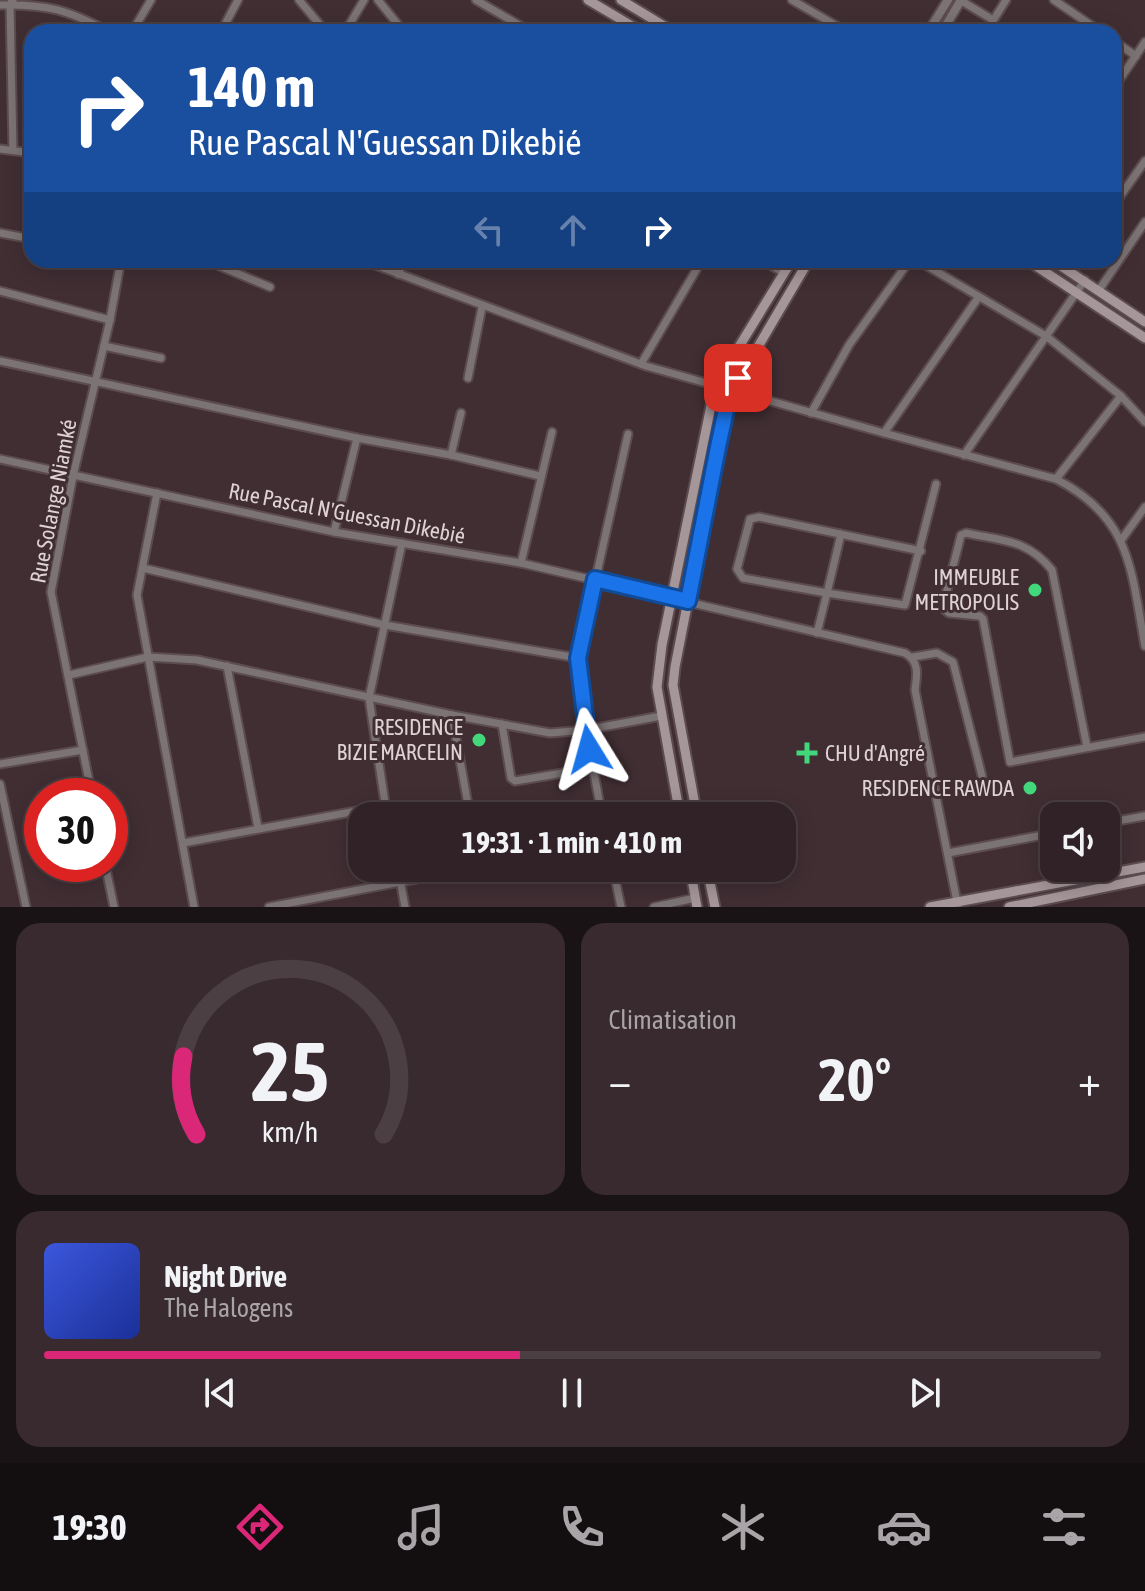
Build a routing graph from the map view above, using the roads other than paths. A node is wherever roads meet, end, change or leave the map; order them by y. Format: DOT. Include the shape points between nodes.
graph roads {
  1 [pos="64,0"];
  2 [pos="151,0"];
  3 [pos="238,0"];
  4 [pos="299,0"];
  5 [pos="364,0"];
  6 [pos="378,0"];
  7 [pos="476,0"];
  8 [pos="588,0"];
  9 [pos="621,0"];
  10 [pos="948,0"];
  11 [pos="960,0"];
  12 [pos="1006,0"];
  13 [pos="1054,0"];
  14 [pos="797,1"];
  15 [pos="11,2"];
  16 [pos="0,5"];
  17 [pos="60,8"];
  18 [pos="993,20"];
  19 [pos="93,24"];
  20 [pos="137,24"];
  21 [pos="225,24"];
  22 [pos="319,24"];
  23 [pos="350,24"];
  24 [pos="398,24"];
  25 [pos="517,24"];
  26 [pos="628,24"];
  27 [pos="661,24"];
  28 [pos="834,24"];
  29 [pos="933,24"];
  30 [pos="946,24"];
  31 [pos="991,24"];
  32 [pos="1089,24"];
  33 [pos="1145,42"];
  34 [pos="1122,46"];
  35 [pos="1136,56"];
  36 [pos="1122,76"];
  37 [pos="0,149"];
  38 [pos="13,150"];
  39 [pos="24,152"];
  40 [pos="1145,161"];
  41 [pos="1122,194"];
  42 [pos="1145,222"];
  43 [pos="0,233"];
  44 [pos="1137,234"];
  45 [pos="24,238"];
  46 [pos="1145,239"];
  47 [pos="1122,256"];
  48 [pos="120,268"];
  49 [pos="224,268"];
  50 [pos="383,268"];
  51 [pos="401,268"];
  52 [pos="697,268"];
  53 [pos="776,268"];
  54 [pos="787,268"];
  55 [pos="804,268"];
  56 [pos="904,268"];
  57 [pos="930,268"];
  58 [pos="1040,268"];
  59 [pos="1065,268"];
  60 [pos="1114,268"];
  61 [pos="784,273"];
  62 [pos="398,274"];
  63 [pos="1085,280"];
  64 [pos="270,287"];
  65 [pos="1099,290"];
  66 [pos="0,291"];
  67 [pos="1077,291"];
  68 [pos="978,298"];
  69 [pos="482,307"];
  70 [pos="110,320"];
  71 [pos="1145,322"];
  72 [pos="1046,336"];
  73 [pos="1145,338"];
  74 [pos="104,346"];
  75 [pos="161,358"];
  76 [pos="0,361"];
  77 [pos="641,364"];
  78 [pos="468,378"];
  79 [pos="96,381"];
  80 [pos="715,386"];
  81 [pos="732,391"];
  82 [pos="1121,396"];
  83 [pos="461,413"];
  84 [pos="811,413"];
  85 [pos="1145,422"];
  86 [pos="552,432"];
  87 [pos="884,433"];
  88 [pos="628,434"];
  89 [pos="357,438"];
  90 [pos="451,455"];
  91 [pos="964,455"];
  92 [pos="0,459"];
  93 [pos="73,476"];
  94 [pos="540,476"];
  95 [pos="1056,479"];
  96 [pos="936,484"];
  97 [pos="157,493"];
  98 [pos="1145,507"];
  99 [pos="334,532"];
  100 [pos="841,534"];
  101 [pos="1122,539"];
  102 [pos="402,543"];
  103 [pos="921,551"];
  104 [pos="521,563"];
  105 [pos="143,568"];
  106 [pos="595,579"];
  107 [pos="827,593"];
  108 [pos="673,597"];
  109 [pos="688,601"];
  110 [pos="385,625"];
  111 [pos="817,633"];
  112 [pos="1145,646"];
  113 [pos="148,657"];
  114 [pos="913,657"];
  115 [pos="578,658"];
  116 [pos="227,666"];
  117 [pos="69,675"];
  118 [pos="369,698"];
  119 [pos="452,715"];
  120 [pos="661,716"];
  121 [pos="502,724"];
  122 [pos="586,730"];
  123 [pos="1145,737"];
  124 [pos="682,740"];
  125 [pos="665,743"];
  126 [pos="1087,747"];
  127 [pos="83,750"];
  128 [pos="0,764"];
  129 [pos="593,768"];
  130 [pos="982,776"];
  131 [pos="88,778"];
  132 [pos="0,784"];
  133 [pos="383,802"];
  134 [pos="468,802"];
  135 [pos="599,802"];
  136 [pos="677,802"];
  137 [pos="694,802"];
  138 [pos="348,812"];
  139 [pos="1145,816"];
  140 [pos="1120,820"];
  141 [pos="258,828"];
  142 [pos="1040,836"];
  143 [pos="183,843"];
  144 [pos="948,853"];
  145 [pos="1145,867"];
  146 [pos="1145,879"];
  147 [pos="109,882"];
  148 [pos="405,882"];
  149 [pos="616,882"];
  150 [pos="692,882"];
  151 [pos="710,882"];
  152 [pos="400,883"];
  153 [pos="696,902"];
  154 [pos="957,904"];
  155 [pos="26,907"];
  156 [pos="114,907"];
  157 [pos="194,907"];
  158 [pos="269,907"];
  159 [pos="405,907"];
  160 [pos="621,907"];
  161 [pos="654,907"];
  162 [pos="715,907"];
  163 [pos="930,907"];
  164 [pos="1012,907"];
  1 -- 17 [label="street"];
  2 -- 20 [label="street"];
  3 -- 21 [label="street"];
  4 -- 22 [label="street"];
  5 -- 23 [label="street"];
  6 -- 24 [label="street"];
  7 -- 25 [label="street"];
  8 -- 26 [label="main road"];
  9 -- 27 [label="main road"];
  10 -- 29 [label="street"];
  11 -- 18 [label="street"];
  11 -- 30 [label="street"];
  12 -- 18 [label="street"];
  13 -- 32 [label="street"];
  14 -- 28 [label="street"];
  15 -- 16 [label="street"];
  15 -- 17 [label="street"];
  15 -- 38 [label="street"];
  17 -- 19 [label="street"];
  18 -- 31 [label="street"];
  33 -- 35 [label="street"];
  34 -- 35 [label="street"];
  35 -- 36 [label="street"];
  37 -- 38 [label="street"];
  38 -- 39 [label="street"];
  40 -- 41 [label="street"];
  42 -- 44 [label="street"];
  43 -- 45 [label="street"];
  44 -- 46 [label="street"];
  44 -- 47 [label="street"];
  48 -- 70 [label="street, Rue Solange Niamké"];
  49 -- 64 [label="street"];
  50 -- 62 [label="street"];
  51 -- 62 [label="street"];
  52 -- 77 [label="street"];
  53 -- 61 [label="street"];
  54 -- 61 [label="main road"];
  55 -- 81 [label="main road"];
  56 -- 84 [label="street" via="849,345"];
  57 -- 68 [label="street"];
  58 -- 67 [label="main road"];
  59 -- 63 [label="main road"];
  60 -- 65 [label="street"];
  61 -- 80 [label="main road"];
  62 -- 69 [label="street"];
  63 -- 65 [label="main road"];
  63 -- 67 [label="street"];
  65 -- 71 [label="main road"];
  66 -- 70 [label="street"];
  67 -- 72 [label="street"];
  67 -- 73 [label="main road"];
  68 -- 72 [label="street"];
  68 -- 87 [label="street"];
  69 -- 77 [label="street"];
  69 -- 78 [label="street"];
  70 -- 74 [label="street, Rue Solange Niamké"];
  72 -- 82 [label="street"];
  72 -- 91 [label="street"];
  74 -- 75 [label="street"];
  74 -- 79 [label="street, Rue Solange Niamké"];
  76 -- 79 [label="street"];
  77 -- 80 [label="street"];
  79 -- 89 [label="street"];
  79 -- 93 [label="street, Rue Solange Niamké"];
  80 -- 81 [label="street"];
  80 -- 108 [label="main road"];
  81 -- 84 [label="street"];
  81 -- 109 [label="main road"];
  82 -- 85 [label="street"];
  82 -- 95 [label="street"];
  83 -- 90 [label="street"];
  84 -- 87 [label="street"];
  86 -- 94 [label="street"];
  87 -- 91 [label="street"];
  88 -- 106 [label="street"];
  89 -- 90 [label="street"];
  89 -- 99 [label="street"];
  90 -- 94 [label="street"];
  91 -- 95 [label="street"];
  92 -- 93 [label="street, Rue Pascal N'Guessan Dikebié"];
  93 -- 97 [label="street, Rue Pascal N'Guessan Dikebié"];
  93 -- 117 [label="street, Rue Solange Niamké" via="51,592"];
  94 -- 104 [label="street"];
  95 -- 101 [label="street" via="1102,512"];
  96 -- 103 [label="street"];
  97 -- 99 [label="street, Rue Pascal N'Guessan Dikebié"];
  97 -- 105 [label="street"];
  98 -- 101 [label="street"];
  99 -- 102 [label="street, Rue Pascal N'Guessan Dikebié"];
  100 -- 103 [label="street"];
  100 -- 107 [label="street"];
  100 -- 107 [label="street" via="750,519 737,569 743,578"];
  101 -- 112 [label="street"];
  102 -- 104 [label="street, Rue Pascal N'Guessan Dikebié"];
  102 -- 110 [label="street"];
  103 -- 107 [label="street" via="905,605"];
  104 -- 106 [label="street, Rue Pascal N'Guessan Dikebié"];
  105 -- 110 [label="street"];
  105 -- 113 [label="street" via="137,595"];
  106 -- 108 [label="street, Rue Pascal N'Guessan Dikebié"];
  106 -- 115 [label="street"];
  107 -- 111 [label="street"];
  108 -- 109 [label="street, Rue Pascal N'Guessan Dikebié"];
  108 -- 120 [label="main road" via="659,663"];
  109 -- 111 [label="street, Rue Pascal N'Guessan Dikebié"];
  109 -- 124 [label="main road" via="673,685"];
  110 -- 115 [label="street"];
  110 -- 118 [label="street"];
  111 -- 114 [label="street, Rue Pascal N'Guessan Dikebié"];
  113 -- 116 [label="street"];
  113 -- 117 [label="street"];
  113 -- 143 [label="street"];
  114 -- 130 [label="street, Rue Pascal N'Guessan Dikebié" via="937,653 953,662"];
  114 -- 144 [label="street"];
  115 -- 122 [label="street"];
  116 -- 118 [label="street"];
  116 -- 141 [label="street"];
  117 -- 127 [label="street, Rue Solange Niamké"];
  118 -- 119 [label="street"];
  118 -- 133 [label="street"];
  119 -- 121 [label="street"];
  119 -- 134 [label="street"];
  120 -- 122 [label="street"];
  120 -- 125 [label="main road"];
  121 -- 122 [label="street" via="550,733"];
  121 -- 129 [label="street" via="515,781"];
  122 -- 129 [label="street"];
  123 -- 126 [label="street"];
  124 -- 125 [label="main road"];
  124 -- 137 [label="main road"];
  125 -- 136 [label="main road"];
  126 -- 126 [label="street" via="1052,570 1028,547 961,535 945,610 983,619 1010,762"];
  127 -- 128 [label="street"];
  127 -- 131 [label="street, Rue Solange Niamké"];
  129 -- 135 [label="street"];
  132 -- 155 [label="street"];
  138 -- 141 [label="street"];
  139 -- 140 [label="street"];
  141 -- 143 [label="street"];
  142 -- 144 [label="street"];
  143 -- 157 [label="street"];
  144 -- 154 [label="street"];
  145 -- 154 [label="main road"];
  146 -- 164 [label="main road"];
  147 -- 156 [label="street"];
  148 -- 152 [label="street"];
  149 -- 160 [label="street"];
  150 -- 153 [label="main road"];
  151 -- 162 [label="main road"];
  152 -- 158 [label="street"];
  152 -- 159 [label="street"];
  153 -- 161 [label="street"];
  154 -- 163 [label="main road"];
}
